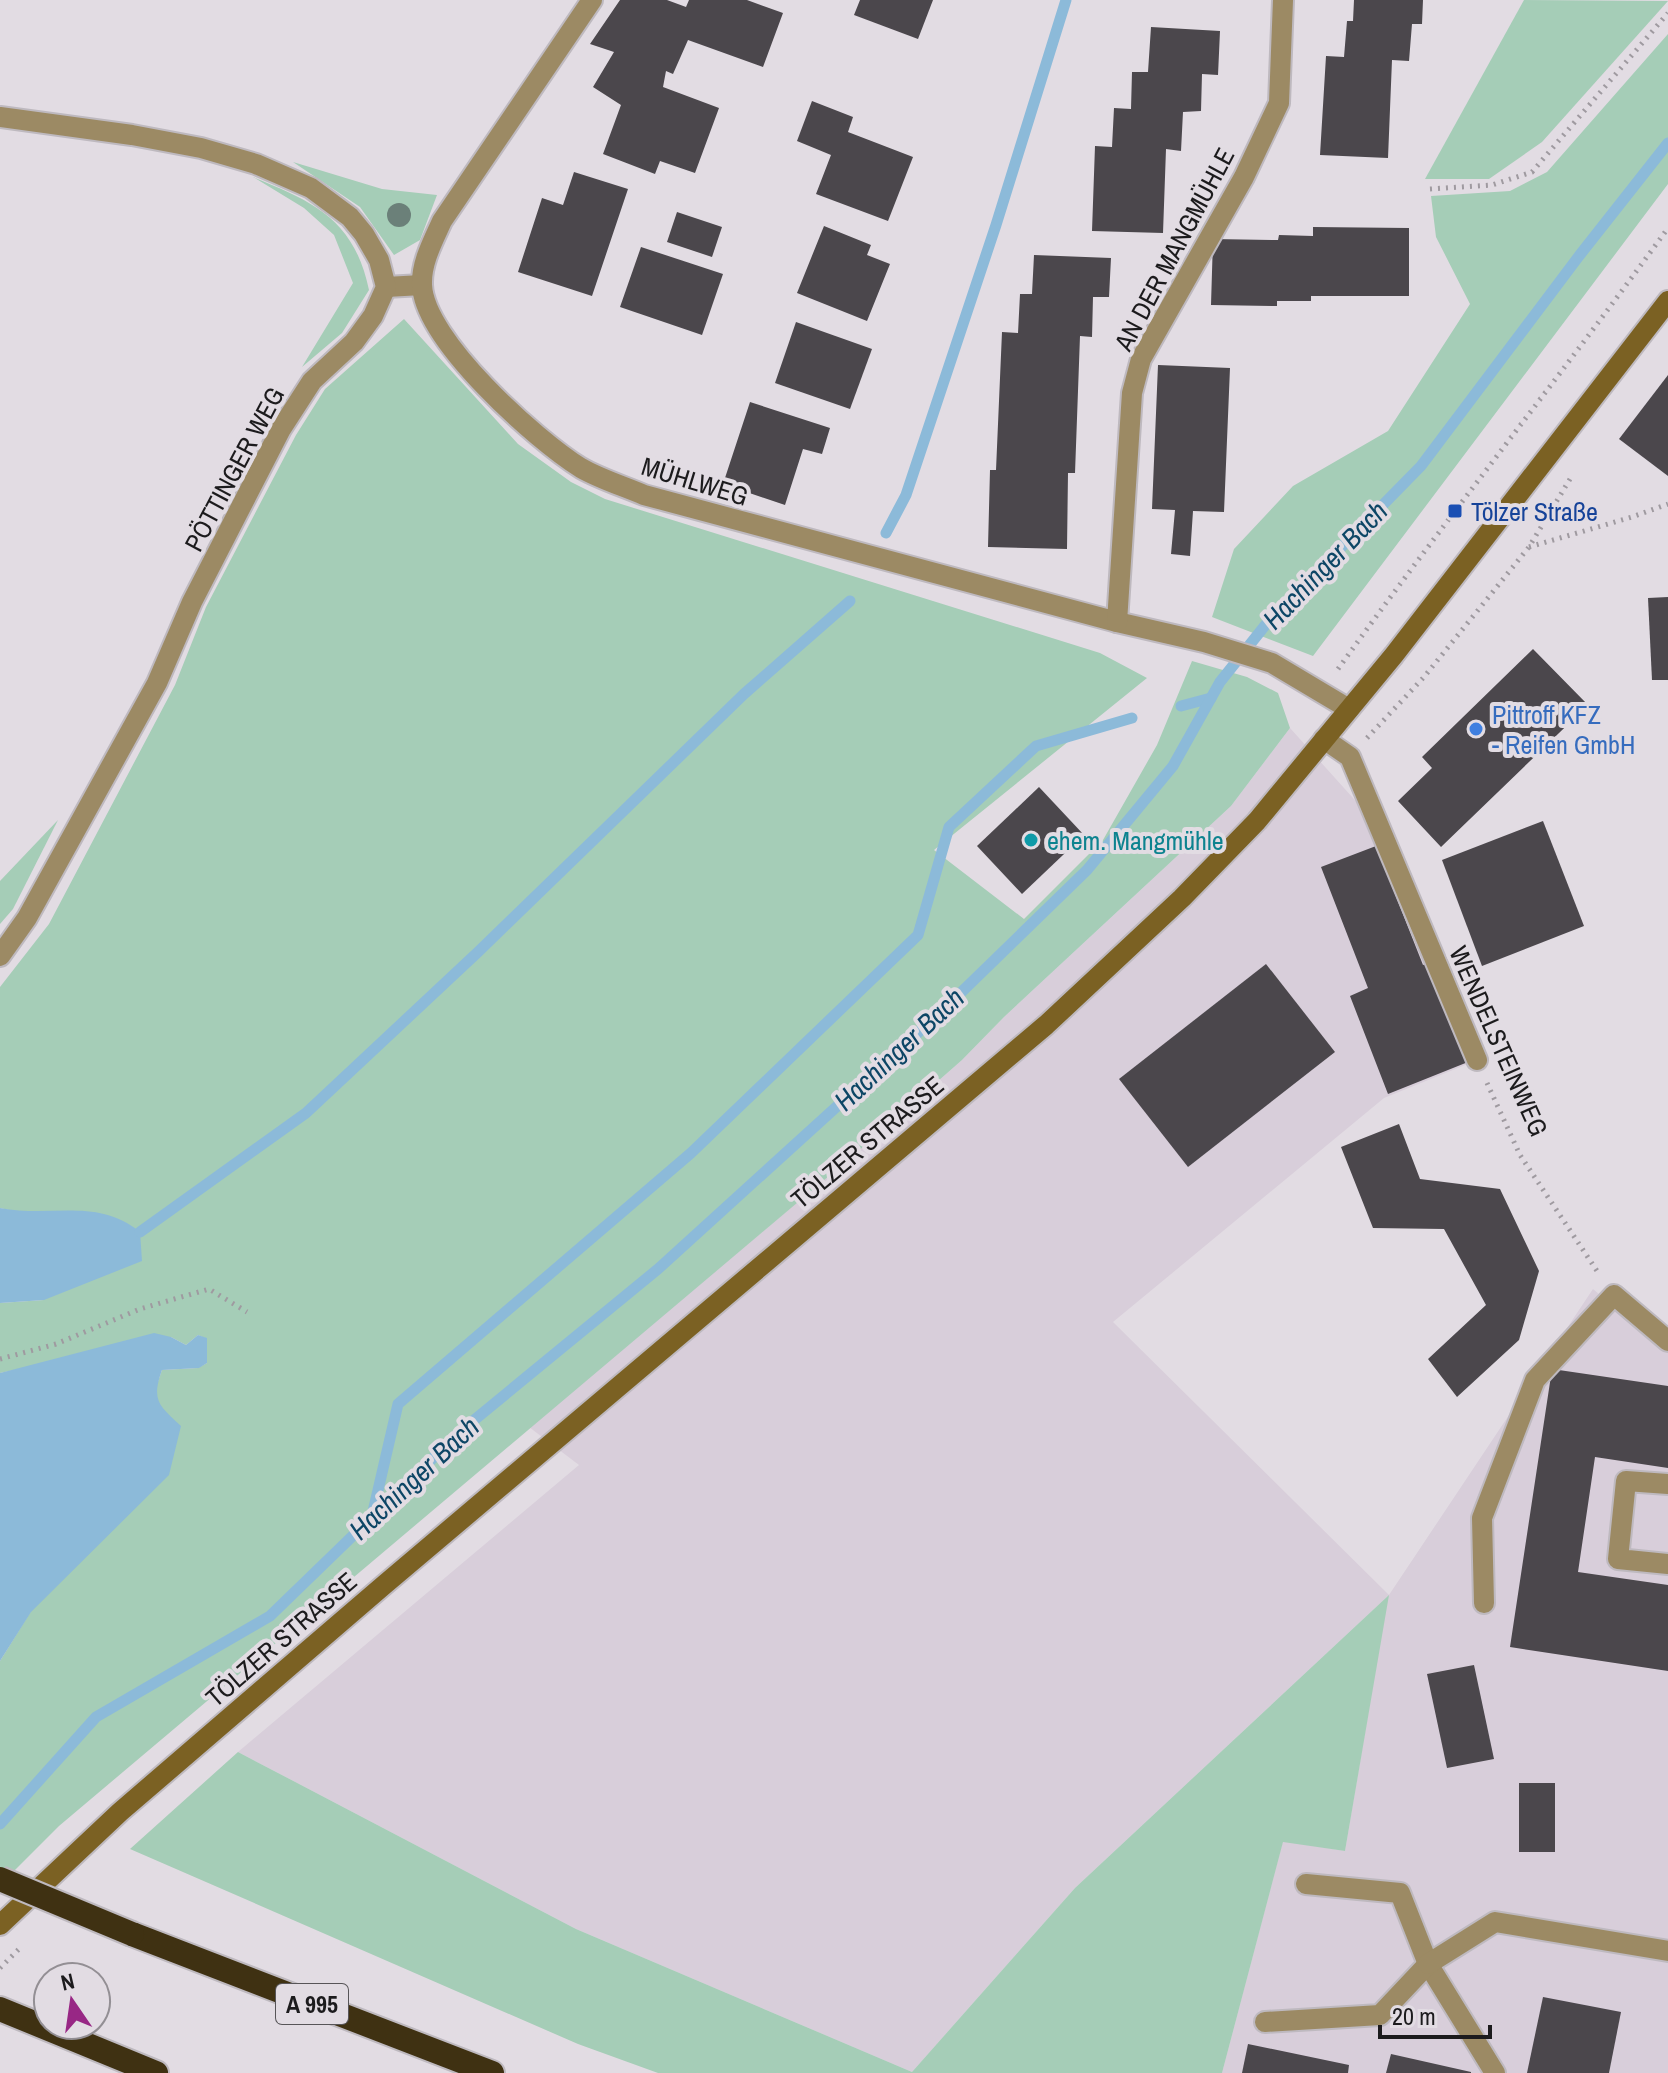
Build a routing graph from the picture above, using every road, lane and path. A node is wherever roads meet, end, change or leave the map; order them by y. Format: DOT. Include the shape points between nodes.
graph roads {
  1 [pos="592,0"];
  2 [pos="1283,0"];
  3 [pos="1668,13"];
  4 [pos="0,117"];
  5 [pos="1430,189"];
  6 [pos="1668,228"];
  7 [pos="422,285"];
  8 [pos="386,287"];
  9 [pos="1668,301"];
  10 [pos="1668,504"];
  11 [pos="1117,622"];
  12 [pos="1424,677"];
  13 [pos="1322,693"];
  14 [pos="1349,709"];
  15 [pos="1324,739"];
  16 [pos="0,956"];
  17 [pos="1477,1060"];
  18 [pos="1614,1295"];
  19 [pos="247,1312"];
  20 [pos="1668,1341"];
  21 [pos="0,1359"];
  22 [pos="1668,1484"];
  23 [pos="1668,1564"];
  24 [pos="1484,1603"];
  25 [pos="0,1879"];
  26 [pos="1306,1884"];
  27 [pos="0,1925"];
  28 [pos="1668,1951"];
  29 [pos="1428,1964"];
  30 [pos="0,2009"];
  31 [pos="1265,2022"];
  32 [pos="156,2073"];
  33 [pos="492,2073"];
  34 [pos="1495,2073"];
  1 -- 7 [label="street" via="442,221"];
  2 -- 11 [label="street, AN DER MANGMÜHLE" via="1279,103 1244,177 1141,359 1131,409"];
  3 -- 5 [label="path" via="1532,172 1492,185"];
  4 -- 8 [label="street" via="201,148 284,176 311,188 350,217 379,260"];
  6 -- 13 [label="path"];
  7 -- 8 [label="street"];
  7 -- 11 [label="street, MÜHLWEG" via="433,320 479,378 531,432 583,469 681,507"];
  8 -- 16 [label="street, PÖTTINGER WEG" via="354,342 312,381 281,429 142,710 34,906"];
  9 -- 14 [label="main road, TÖLZER STRASSE"];
  10 -- 12 [label="path" via="1529,547"];
  11 -- 13 [label="street, MÜHLWEG" via="1272,663"];
  13 -- 14 [label="street, MÜHLWEG"];
  14 -- 15 [label="main road, TÖLZER STRASSE"];
  15 -- 17 [label="street, WENDELSTEINWEG" via="1350,757"];
  15 -- 27 [label="main road, TÖLZER STRASSE" via="1257,821 1046,1025 120,1812"];
  17 -- 18 [label="path, WENDELSTEINWEG" via="1520,1155"];
  18 -- 20 [label="street"];
  18 -- 24 [label="street" via="1535,1380 1482,1518"];
  19 -- 21 [label="path" via="209,1289"];
  22 -- 23 [label="street" via="1626,1481 1618,1559"];
  25 -- 33 [label="highway, A 995, bridge"];
  26 -- 29 [label="street" via="1400,1893"];
  28 -- 29 [label="street" via="1495,1922"];
  29 -- 31 [label="street" via="1380,2015"];
  29 -- 34 [label="street"];
  30 -- 32 [label="highway"];
}
